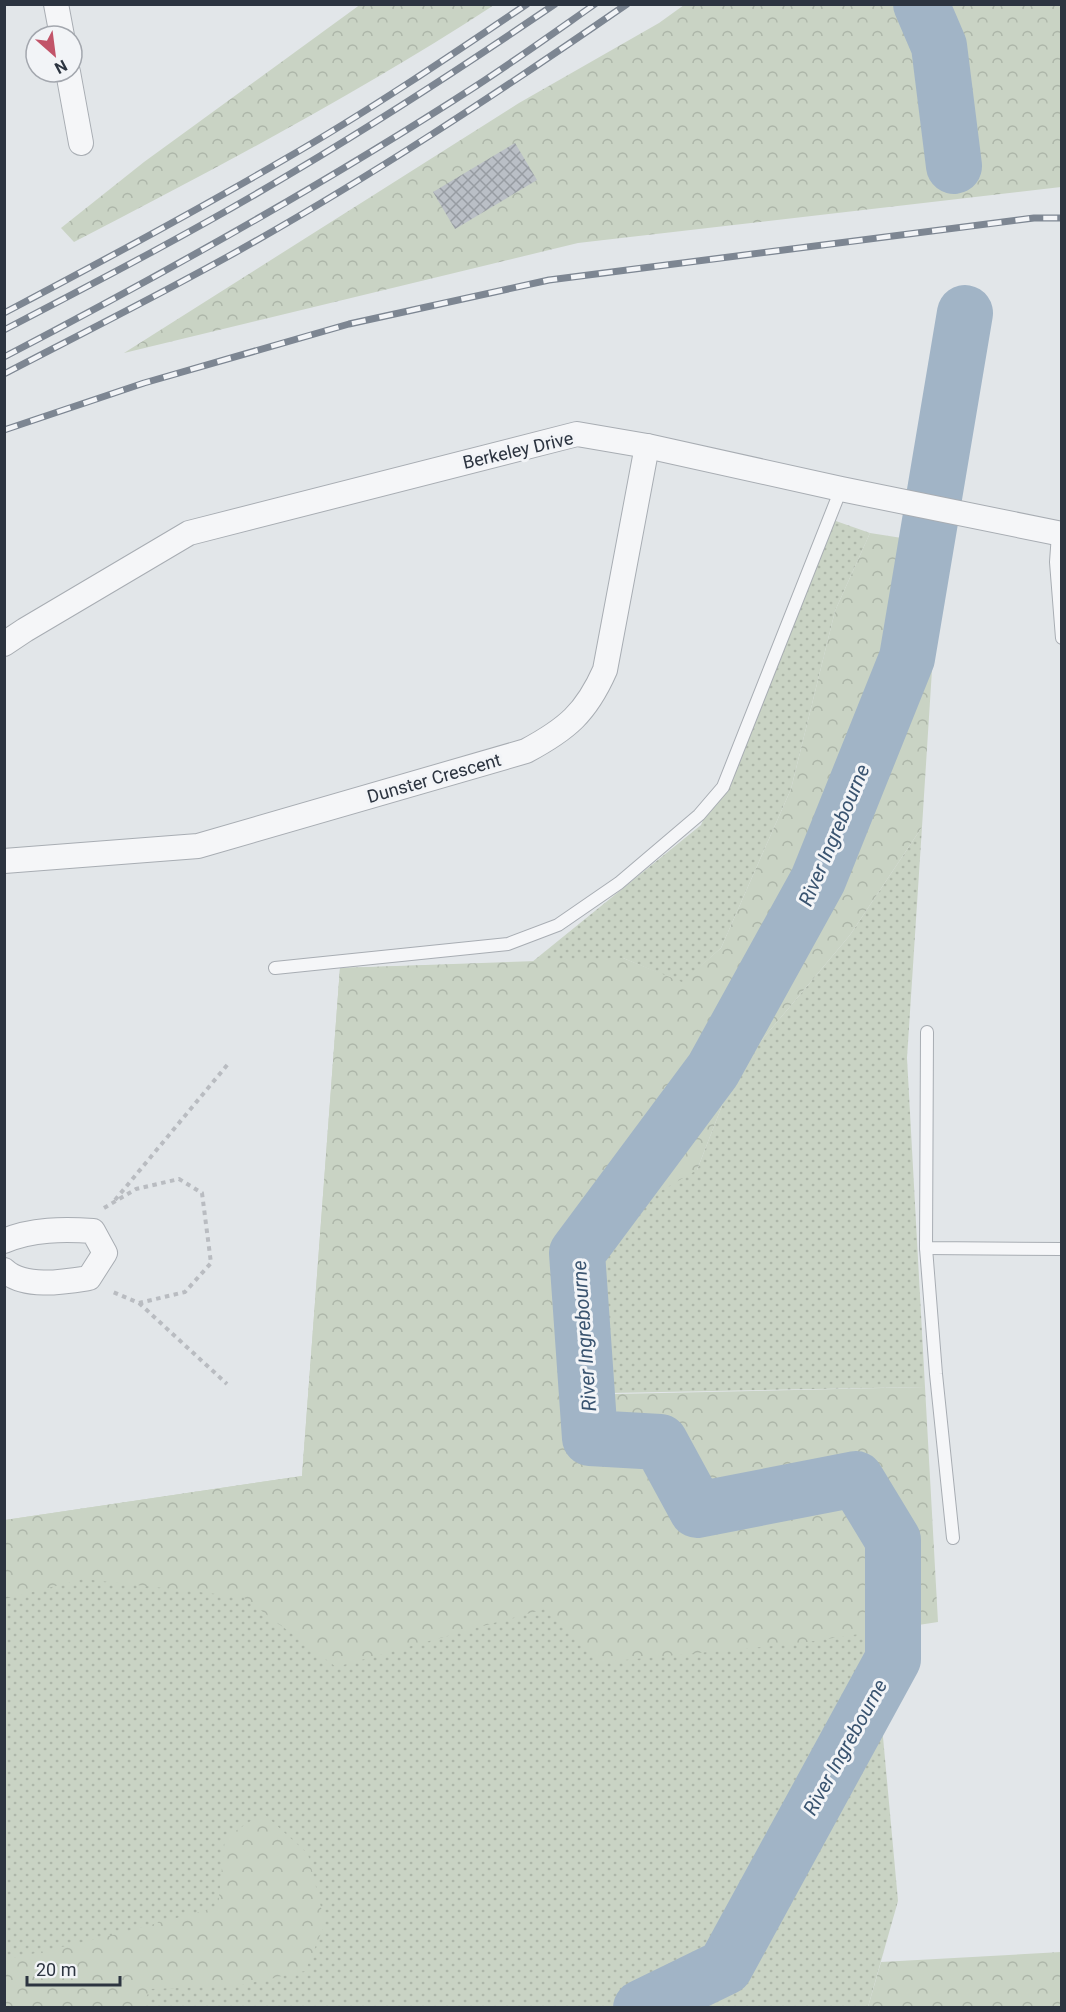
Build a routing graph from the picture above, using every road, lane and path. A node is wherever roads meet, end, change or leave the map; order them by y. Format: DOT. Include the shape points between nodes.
graph roads {
  1 [pos="56,4"];
  2 [pos="60,24"];
  3 [pos="70,84"];
  4 [pos="81,143"];
  5 [pos="647,446"];
  6 [pos="841,489"];
  7 [pos="1060,534"];
  8 [pos="1062,638"];
  9 [pos="4,644"];
  10 [pos="4,861"];
  11 [pos="275,968"];
  12 [pos="927,1032"];
  13 [pos="228,1064"];
  14 [pos="113,1203"];
  15 [pos="93,1231"];
  16 [pos="4,1241"];
  17 [pos="926,1248"];
  18 [pos="1062,1249"];
  19 [pos="4,1270"];
  20 [pos="88,1278"];
  21 [pos="139,1302"];
  22 [pos="227,1384"];
  23 [pos="953,1538"];
  1 -- 2 [label="street"];
  3 -- 4 [label="street"];
  5 -- 6 [label="street, Berkeley Drive"];
  5 -- 9 [label="street, Berkeley Drive" via="577,434 189,533"];
  5 -- 10 [label="street, Dunster Crescent" via="605,670 595,693 578,716 554,736 526,751 198,846"];
  6 -- 7 [label="street, Berkeley Drive"];
  6 -- 11 [label="lane" via="723,787 699,815 619,883 558,925 508,944"];
  7 -- 8 [label="lane" via="1056,562"];
  12 -- 17 [label="lane"];
  13 -- 14 [label="path"];
  14 -- 15 [label="path" via="103,1209"];
  14 -- 21 [label="path" via="136,1189 179,1179 202,1193 211,1263 185,1292"];
  15 -- 16 [label="street" via="61,1229"];
  15 -- 20 [label="street" via="105,1253"];
  17 -- 18 [label="lane"];
  17 -- 23 [label="lane"];
  19 -- 20 [label="street" via="12,1277 52,1283"];
  20 -- 21 [label="path"];
  21 -- 22 [label="path"];
}
